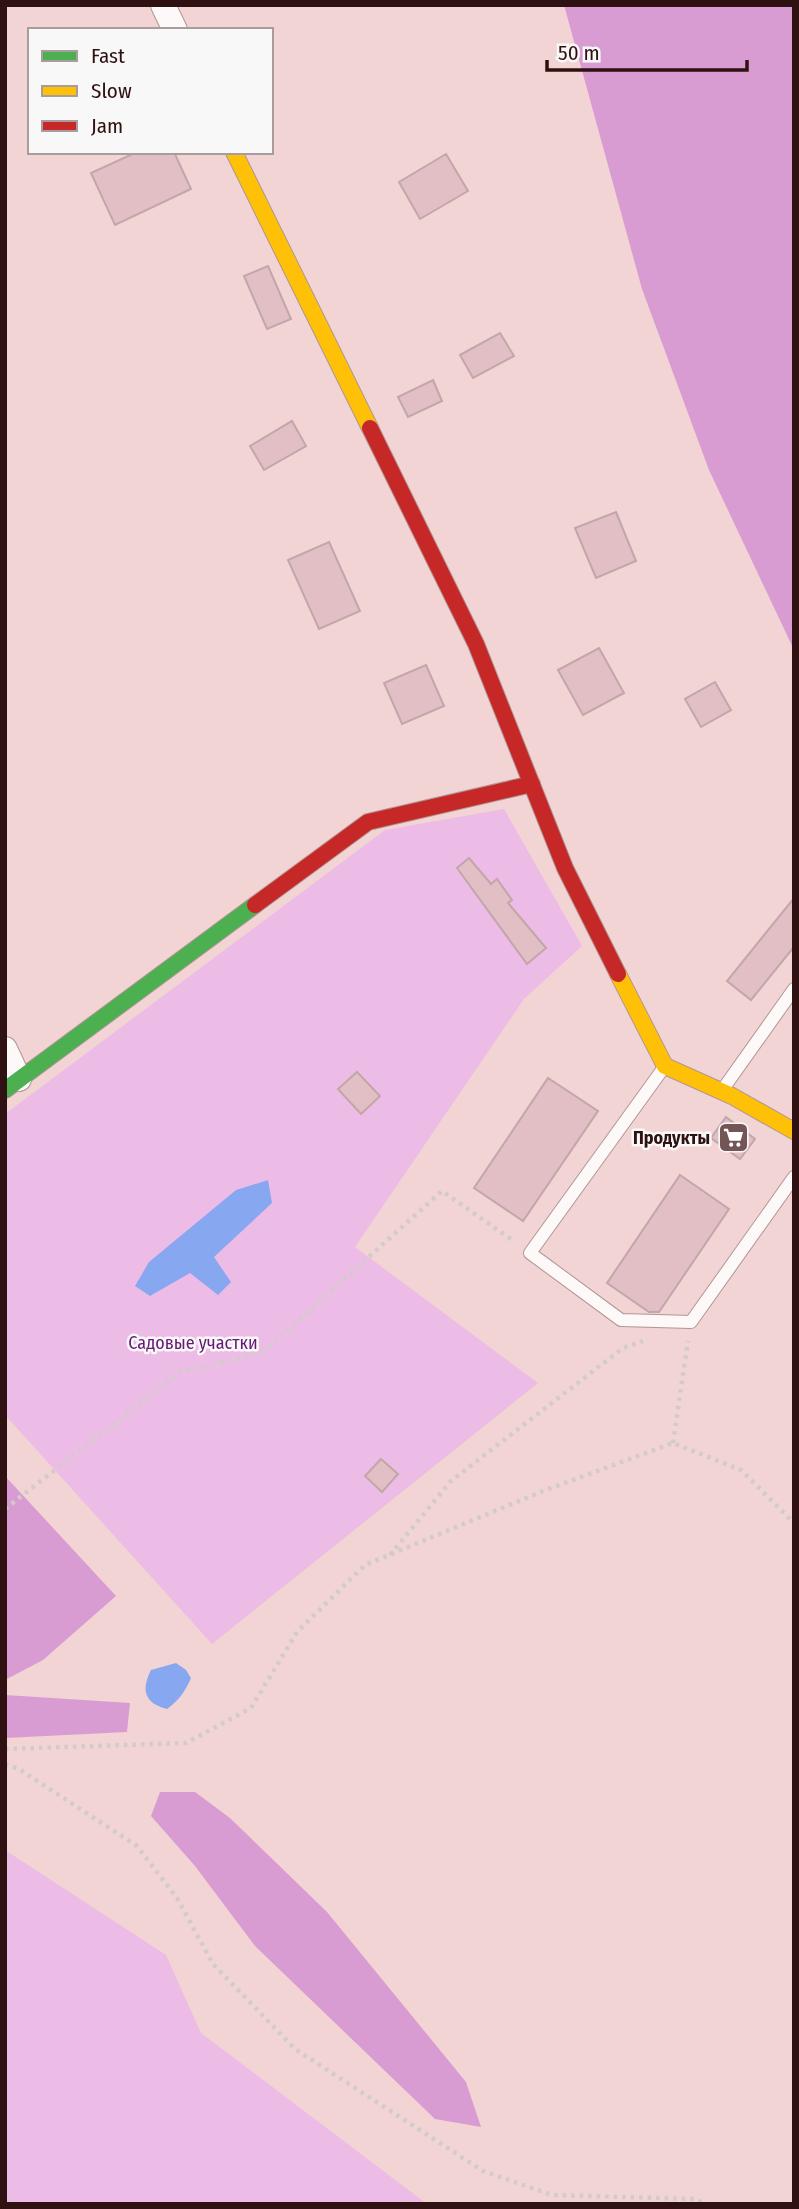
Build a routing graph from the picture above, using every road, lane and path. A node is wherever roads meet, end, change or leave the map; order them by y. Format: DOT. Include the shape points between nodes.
graph roads {
  1 [pos="163,5"];
  2 [pos="174,28"];
  3 [pos="235,154"];
  4 [pos="532,784"];
  5 [pos="794,989"];
  6 [pos="5,1049"];
  7 [pos="665,1066"];
  8 [pos="12,1084"];
  9 [pos="721,1091"];
  10 [pos="794,1131"];
  11 [pos="794,1177"];
  12 [pos="530,1253"];
  13 [pos="691,1322"];
  14 [pos="645,1339"];
  15 [pos="673,1443"];
  16 [pos="5,1509"];
  17 [pos="794,1523"];
  18 [pos="389,1555"];
  19 [pos="5,1749"];
  20 [pos="5,1764"];
  21 [pos="705,2204"];
  1 -- 2 [label="street"];
  3 -- 4 [label="street" via="476,644"];
  4 -- 7 [label="street" via="565,868"];
  4 -- 8 [label="street" via="368,822"];
  5 -- 9 [label="lane"];
  6 -- 8 [label="street"];
  7 -- 9 [label="street"];
  7 -- 12 [label="lane"];
  9 -- 10 [label="street"];
  11 -- 13 [label="lane"];
  12 -- 13 [label="lane" via="621,1320"];
  12 -- 16 [label="path" via="442,1191 262,1353 180,1372"];
  13 -- 15 [label="path"];
  14 -- 18 [label="path" via="623,1348 451,1481"];
  15 -- 17 [label="path" via="741,1470"];
  15 -- 18 [label="path"];
  18 -- 19 [label="path" via="365,1565 297,1632 251,1708 186,1743"];
  20 -- 21 [label="path" via="137,1846 177,1898 213,1964 295,2049 483,2171 552,2195 695,2199"];
}
